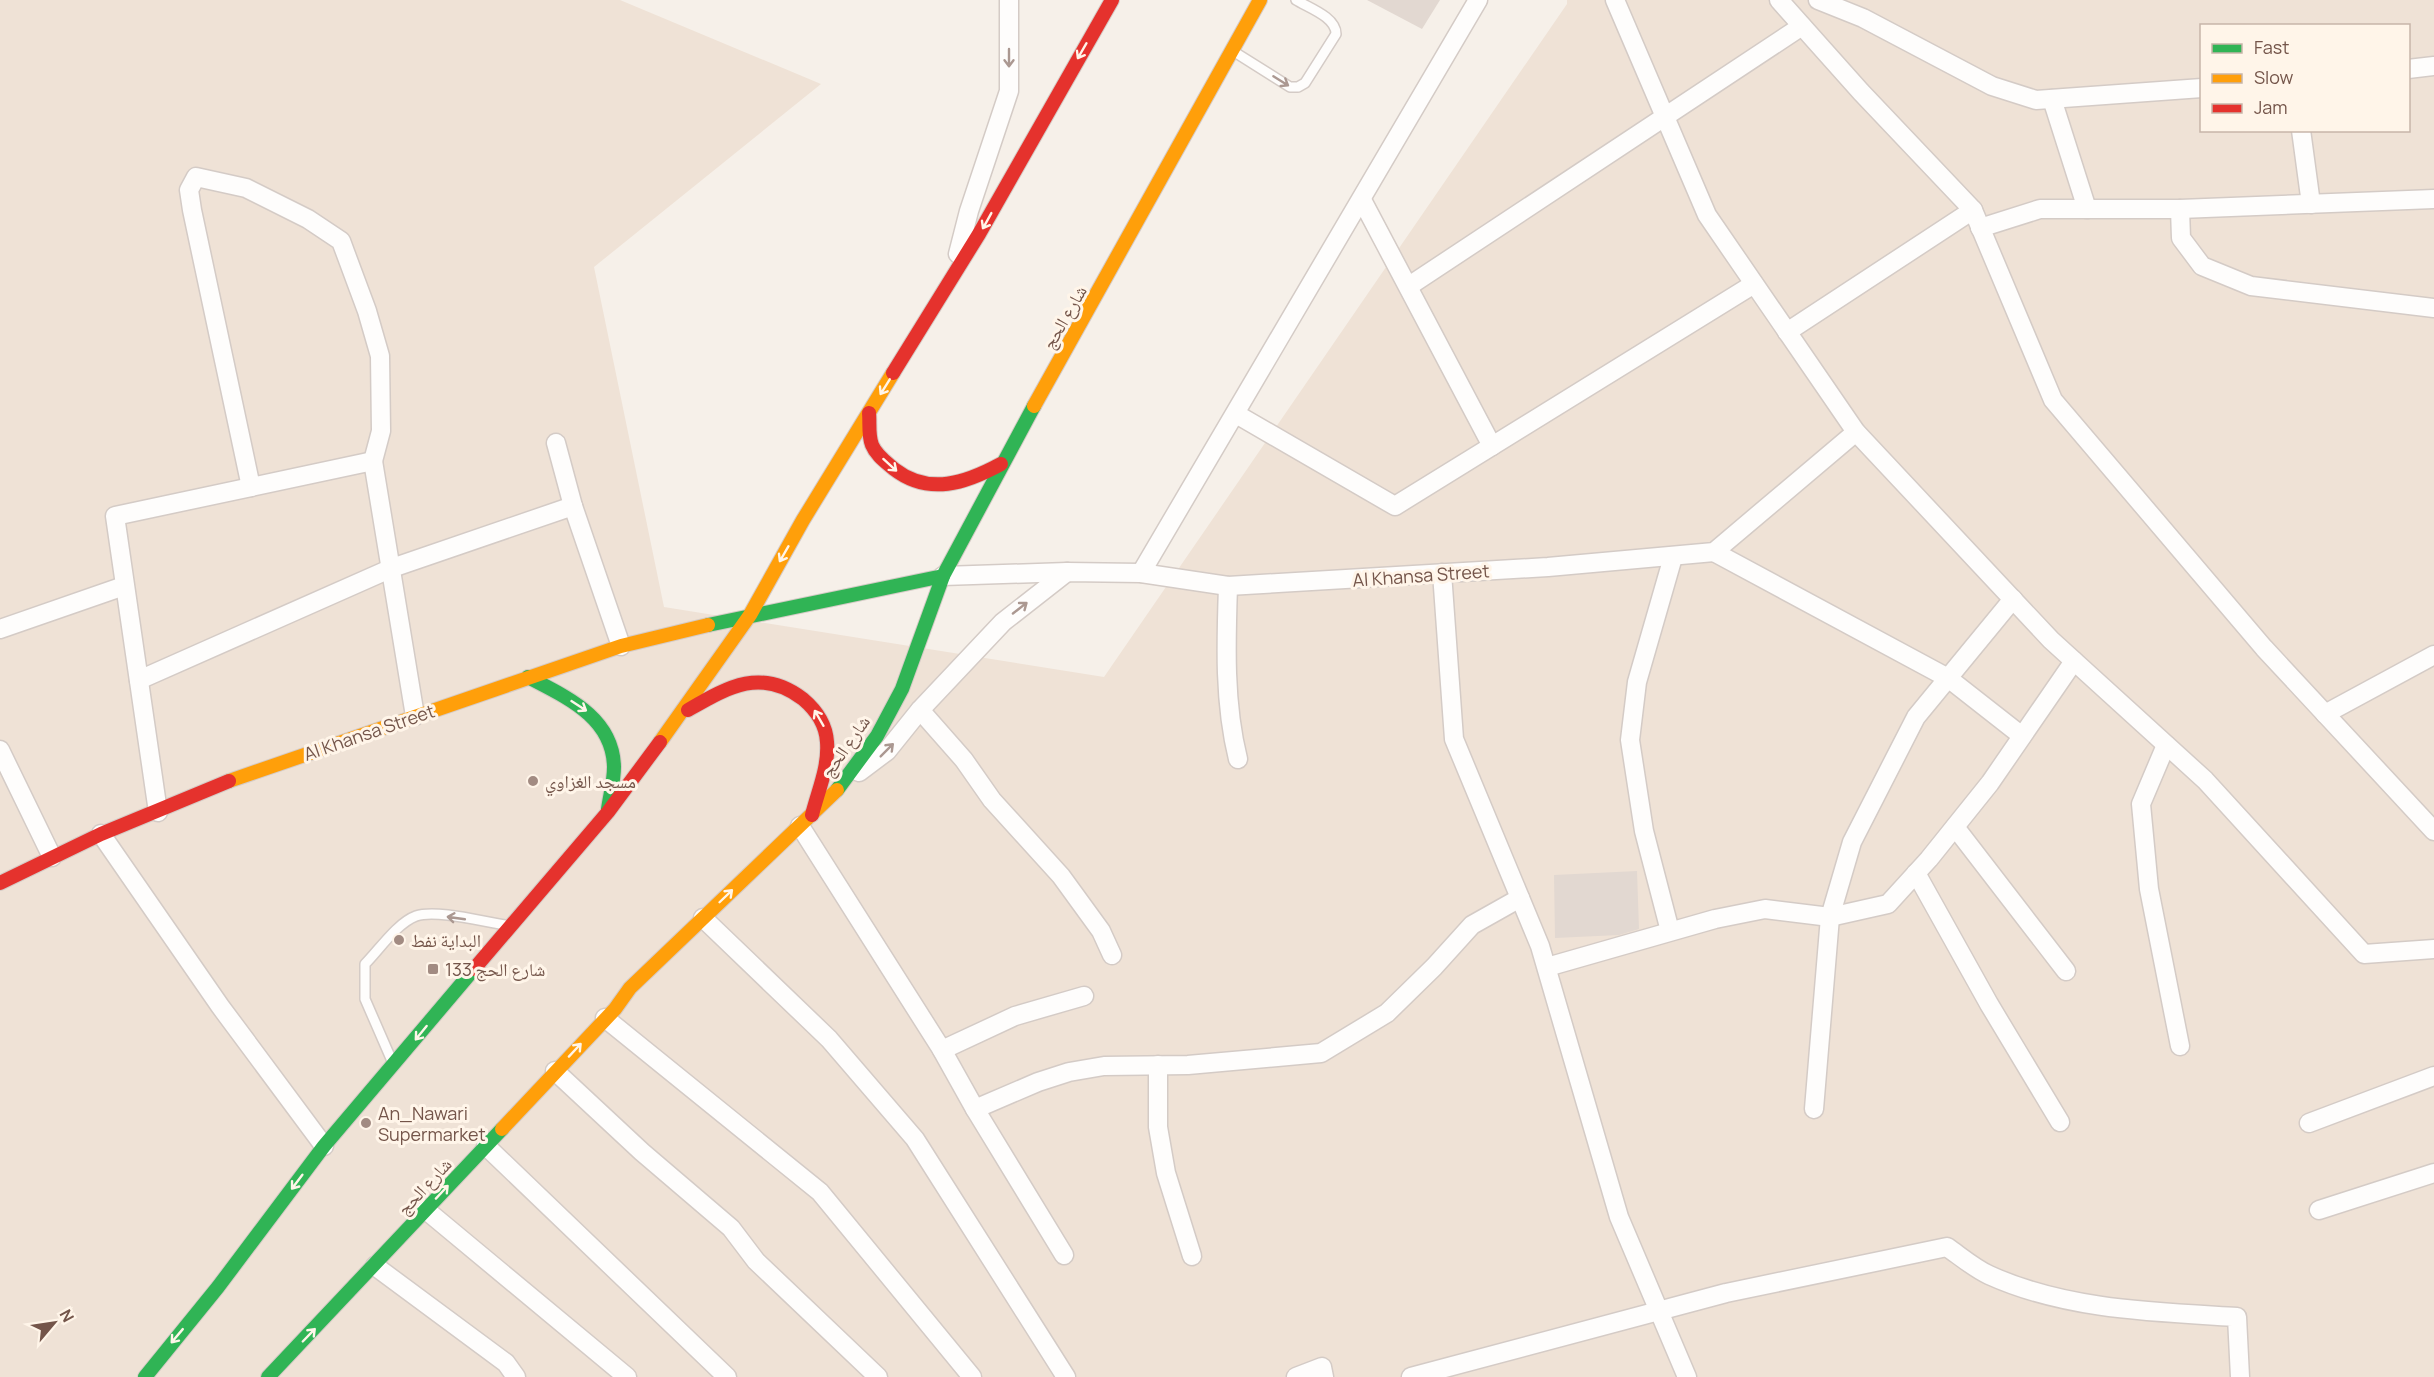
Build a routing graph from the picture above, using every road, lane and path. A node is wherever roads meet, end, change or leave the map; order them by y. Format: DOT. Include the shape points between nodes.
graph roads {
  1 [pos="1009,0"];
  2 [pos="1112,0"];
  3 [pos="1260,0"];
  4 [pos="1296,0"];
  5 [pos="1478,0"];
  6 [pos="1615,0"];
  7 [pos="1779,0"];
  8 [pos="1818,0"];
  9 [pos="1802,26"];
  10 [pos="1231,50"];
  11 [pos="2434,66"];
  12 [pos="2410,69"];
  13 [pos="2200,88"];
  14 [pos="2052,99"];
  15 [pos="1664,115"];
  16 [pos="2301,132"];
  17 [pos="2434,199"];
  18 [pos="1362,200"];
  19 [pos="2311,204"];
  20 [pos="2087,209"];
  21 [pos="2180,209"];
  22 [pos="1973,210"];
  23 [pos="1980,228"];
  24 [pos="952,279"];
  25 [pos="1754,284"];
  26 [pos="1409,286"];
  27 [pos="2434,308"];
  28 [pos="1787,332"];
  29 [pos="869,413"];
  30 [pos="1236,414"];
  31 [pos="1856,432"];
  32 [pos="556,443"];
  33 [pos="1492,446"];
  34 [pos="373,461"];
  35 [pos="1001,464"];
  36 [pos="251,487"];
  37 [pos="573,506"];
  38 [pos="1714,552"];
  39 [pos="1673,557"];
  40 [pos="392,568"];
  41 [pos="1067,572"];
  42 [pos="1141,573"];
  43 [pos="1442,573"];
  44 [pos="943,576"];
  45 [pos="124,586"];
  46 [pos="1228,586"];
  47 [pos="2013,599"];
  48 [pos="750,615"];
  49 [pos="0,629"];
  50 [pos="621,646"];
  51 [pos="2434,656"];
  52 [pos="2074,661"];
  53 [pos="528,677"];
  54 [pos="1948,678"];
  55 [pos="139,680"];
  56 [pos="920,710"];
  57 [pos="2325,714"];
  58 [pos="416,716"];
  59 [pos="679,716"];
  60 [pos="2022,736"];
  61 [pos="2166,745"];
  62 [pos="0,750"];
  63 [pos="1238,759"];
  64 [pos="841,786"];
  65 [pos="158,812"];
  66 [pos="608,812"];
  67 [pos="806,820"];
  68 [pos="1954,827"];
  69 [pos="2434,831"];
  70 [pos="101,834"];
  71 [pos="52,858"];
  72 [pos="1916,873"];
  73 [pos="0,883"];
  74 [pos="1520,898"];
  75 [pos="1830,917"];
  76 [pos="703,918"];
  77 [pos="514,926"];
  78 [pos="1670,931"];
  79 [pos="2434,949"];
  80 [pos="1112,956"];
  81 [pos="1547,967"];
  82 [pos="2066,971"];
  83 [pos="1084,996"];
  84 [pos="605,1018"];
  85 [pos="2180,1046"];
  86 [pos="942,1050"];
  87 [pos="1158,1065"];
  88 [pos="394,1066"];
  89 [pos="555,1071"];
  90 [pos="2434,1076"];
  91 [pos="975,1109"];
  92 [pos="1814,1109"];
  93 [pos="2060,1122"];
  94 [pos="2309,1123"];
  95 [pos="324,1146"];
  96 [pos="486,1146"];
  97 [pos="2434,1173"];
  98 [pos="426,1210"];
  99 [pos="2319,1210"];
  100 [pos="1064,1255"];
  101 [pos="1192,1256"];
  102 [pos="375,1266"];
  103 [pos="1659,1312"];
  104 [pos="145,1377"];
  105 [pos="268,1377"];
  106 [pos="516,1377"];
  107 [pos="627,1377"];
  108 [pos="727,1377"];
  109 [pos="878,1377"];
  110 [pos="972,1377"];
  111 [pos="1066,1377"];
  112 [pos="1296,1377"];
  113 [pos="1324,1377"];
  114 [pos="1411,1377"];
  115 [pos="1687,1377"];
  116 [pos="2240,1377"];
  1 -- 24 [label="street, one-way" via="1009,91 969,211"];
  2 -- 24 [label="main road, one-way"];
  3 -- 10 [label="main road, شارع الحج"];
  10 -- 4 [label="lane, one-way" via="1290,87 1305,83 1336,28"];
  5 -- 18 [label="street"];
  6 -- 15 [label="street"];
  7 -- 9 [label="street"];
  8 -- 14 [label="street" via="1863,18 1992,86 2036,100"];
  9 -- 15 [label="street"];
  9 -- 22 [label="street"];
  10 -- 35 [label="main road, شارع الحج"];
  11 -- 12 [label="street"];
  13 -- 14 [label="street"];
  14 -- 20 [label="street"];
  15 -- 25 [label="street" via="1707,215"];
  15 -- 26 [label="street"];
  16 -- 19 [label="street"];
  17 -- 19 [label="street"];
  18 -- 26 [label="street"];
  18 -- 30 [label="street"];
  19 -- 21 [label="street"];
  20 -- 21 [label="street"];
  20 -- 23 [label="street" via="2040,209"];
  21 -- 27 [label="street" via="2181,238 2202,266 2251,286"];
  22 -- 23 [label="street"];
  22 -- 28 [label="street"];
  23 -- 57 [label="street" via="2053,400"];
  24 -- 29 [label="main road, one-way"];
  25 -- 28 [label="street"];
  25 -- 33 [label="street"];
  26 -- 33 [label="street"];
  28 -- 31 [label="street"];
  29 -- 35 [label="main road, one-way" via="873,447 890,466 912,481 950,486 972,480"];
  29 -- 48 [label="main road, one-way"];
  30 -- 33 [label="street" via="1395,506"];
  30 -- 42 [label="street"];
  31 -- 38 [label="street"];
  31 -- 47 [label="street"];
  32 -- 37 [label="street"];
  34 -- 36 [label="street"];
  34 -- 36 [label="street" via="381,431 380,356 340,241 308,219 246,188 196,177 189,190 192,210"];
  34 -- 40 [label="street"];
  35 -- 44 [label="main road, شارع الحج"];
  36 -- 45 [label="street" via="115,516"];
  37 -- 40 [label="street"];
  37 -- 50 [label="street"];
  38 -- 39 [label="street, Al Khansa Street"];
  38 -- 54 [label="street"];
  39 -- 43 [label="street, Al Khansa Street"];
  39 -- 78 [label="street" via="1637,682 1630,740 1644,831"];
  40 -- 55 [label="street"];
  40 -- 58 [label="street"];
  41 -- 42 [label="street, Al Khansa Street"];
  41 -- 44 [label="street, Al Khansa Street"];
  56 -- 41 [label="street, one-way" via="1003,622"];
  42 -- 46 [label="street, Al Khansa Street"];
  43 -- 46 [label="street, Al Khansa Street"];
  43 -- 74 [label="street" via="1454,739"];
  44 -- 48 [label="main road, Al Khansa Street"];
  44 -- 64 [label="main road, شارع الحج" via="902,689 877,736"];
  45 -- 49 [label="street"];
  45 -- 55 [label="street"];
  46 -- 63 [label="street" via="1226,643 1231,728"];
  47 -- 52 [label="street"];
  47 -- 54 [label="street"];
  48 -- 50 [label="main road, Al Khansa Street"];
  48 -- 59 [label="main road"];
  50 -- 53 [label="main road, Al Khansa Street"];
  51 -- 57 [label="street"];
  52 -- 60 [label="street"];
  52 -- 61 [label="street"];
  53 -- 58 [label="main road, Al Khansa Street"];
  53 -- 66 [label="main road, one-way" via="592,715 608,734 615,765"];
  54 -- 60 [label="street"];
  54 -- 75 [label="street" via="1916,717 1852,842"];
  55 -- 65 [label="street"];
  64 -- 56 [label="street, one-way" via="887,752"];
  56 -- 80 [label="street" via="964,760 992,800 1061,876 1101,931"];
  57 -- 69 [label="street"];
  58 -- 65 [label="main road, Al Khansa Street" via="232,780"];
  59 -- 66 [label="main road"];
  67 -- 59 [label="main road, one-way" via="828,745 818,712 799,695 763,680 732,686"];
  60 -- 68 [label="street"];
  61 -- 79 [label="street" via="2205,780 2364,954"];
  61 -- 85 [label="street" via="2141,804 2149,889"];
  62 -- 71 [label="street"];
  64 -- 67 [label="main road, شارع الحج"];
  65 -- 70 [label="main road, Al Khansa Street"];
  66 -- 77 [label="main road"];
  76 -- 67 [label="main road, شارع الحج, one-way"];
  67 -- 86 [label="street"];
  68 -- 72 [label="street"];
  68 -- 82 [label="street"];
  70 -- 71 [label="main road, Al Khansa Street"];
  70 -- 95 [label="street" via="220,1006"];
  71 -- 73 [label="main road, Al Khansa Street"];
  72 -- 75 [label="street" via="1888,904"];
  72 -- 93 [label="street"];
  74 -- 81 [label="street"];
  74 -- 87 [label="street" via="1472,925 1387,1013 1321,1053"];
  75 -- 78 [label="street" via="1765,909"];
  75 -- 92 [label="street"];
  76 -- 84 [label="main road, شارع الحج" via="630,988"];
  76 -- 111 [label="street" via="829,1040 915,1139"];
  77 -- 88 [label="main road, one-way"];
  77 -- 88 [label="lane, one-way" via="417,916 365,964 365,999"];
  78 -- 81 [label="street"];
  81 -- 103 [label="street" via="1619,1217"];
  83 -- 86 [label="street" via="1015,1016"];
  89 -- 84 [label="main road, شارع الحج, one-way"];
  84 -- 110 [label="street" via="820,1192"];
  86 -- 91 [label="street"];
  87 -- 91 [label="street" via="1104,1065 1068,1072"];
  87 -- 101 [label="street" via="1158,1127 1166,1173"];
  88 -- 95 [label="main road"];
  89 -- 96 [label="main road, شارع الحج"];
  89 -- 109 [label="street" via="731,1228 756,1261"];
  90 -- 94 [label="street"];
  91 -- 100 [label="street"];
  95 -- 104 [label="main road, one-way"];
  98 -- 96 [label="main road, شارع الحج, one-way"];
  96 -- 108 [label="street"];
  97 -- 99 [label="street"];
  98 -- 102 [label="main road, شارع الحج"];
  98 -- 107 [label="street"];
  105 -- 102 [label="main road, شارع الحج, one-way"];
  102 -- 106 [label="street" via="506,1363"];
  103 -- 114 [label="street"];
  103 -- 115 [label="street"];
  103 -- 116 [label="street" via="1726,1293 1947,1247 1987,1274 2040,1294 2132,1311 2237,1317"];
  112 -- 113 [label="street" via="1322,1367"];
}
